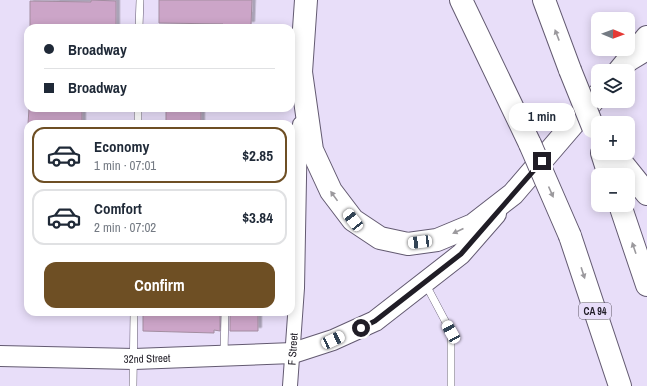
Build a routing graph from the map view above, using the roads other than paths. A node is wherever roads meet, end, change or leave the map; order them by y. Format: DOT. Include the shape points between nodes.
graph roads {
  1 [pos="140,0"];
  2 [pos="302,0"];
  3 [pos="306,0"];
  4 [pos="461,0"];
  5 [pos="475,0"];
  6 [pos="544,0"];
  7 [pos="139,24"];
  8 [pos="647,37"];
  9 [pos="647,49"];
  10 [pos="625,64"];
  11 [pos="626,64"];
  12 [pos="301,72"];
  13 [pos="591,103"];
  14 [pos="591,122"];
  15 [pos="530,144"];
  16 [pos="620,160"];
  17 [pos="513,194"];
  18 [pos="647,194"];
  19 [pos="622,212"];
  20 [pos="424,283"];
  21 [pos="647,285"];
  22 [pos="134,316"];
  23 [pos="225,316"];
  24 [pos="294,353"];
  25 [pos="0,356"];
  26 [pos="224,356"];
  27 [pos="134,359"];
  28 [pos="133,386"];
  29 [pos="290,386"];
  30 [pos="451,386"];
  31 [pos="620,386"];
  1 -- 7 [label="lane"];
  2 -- 12 [label="street, F Street"];
  3 -- 12 [label="main road"];
  4 -- 15 [label="main road"];
  5 -- 15 [label="main road, CA 94"];
  14 -- 6 [label="main road, one-way, bridge"];
  8 -- 10 [label="main road"];
  9 -- 11 [label="main road"];
  17 -- 12 [label="main road, one-way" via="473,225 437,240 408,244 380,238 353,220 331,192 312,150"];
  12 -- 24 [label="street, F Street"];
  13 -- 17 [label="main road"];
  15 -- 31 [label="main road, CA 94, one-way, bridge" via="570,236"];
  16 -- 18 [label="main road"];
  17 -- 20 [label="main road, 32nd Street" via="461,254"];
  21 -- 19 [label="main road, one-way"];
  20 -- 24 [label="main road, 32nd Street" via="375,321 333,340"];
  20 -- 30 [label="lane" via="451,332"];
  22 -- 27 [label="lane"];
  23 -- 26 [label="lane"];
  24 -- 26 [label="main road, 32nd Street"];
  24 -- 29 [label="street, F Street"];
  25 -- 27 [label="main road, 32nd Street"];
  26 -- 27 [label="main road, 32nd Street"];
  27 -- 28 [label="lane"];
}
